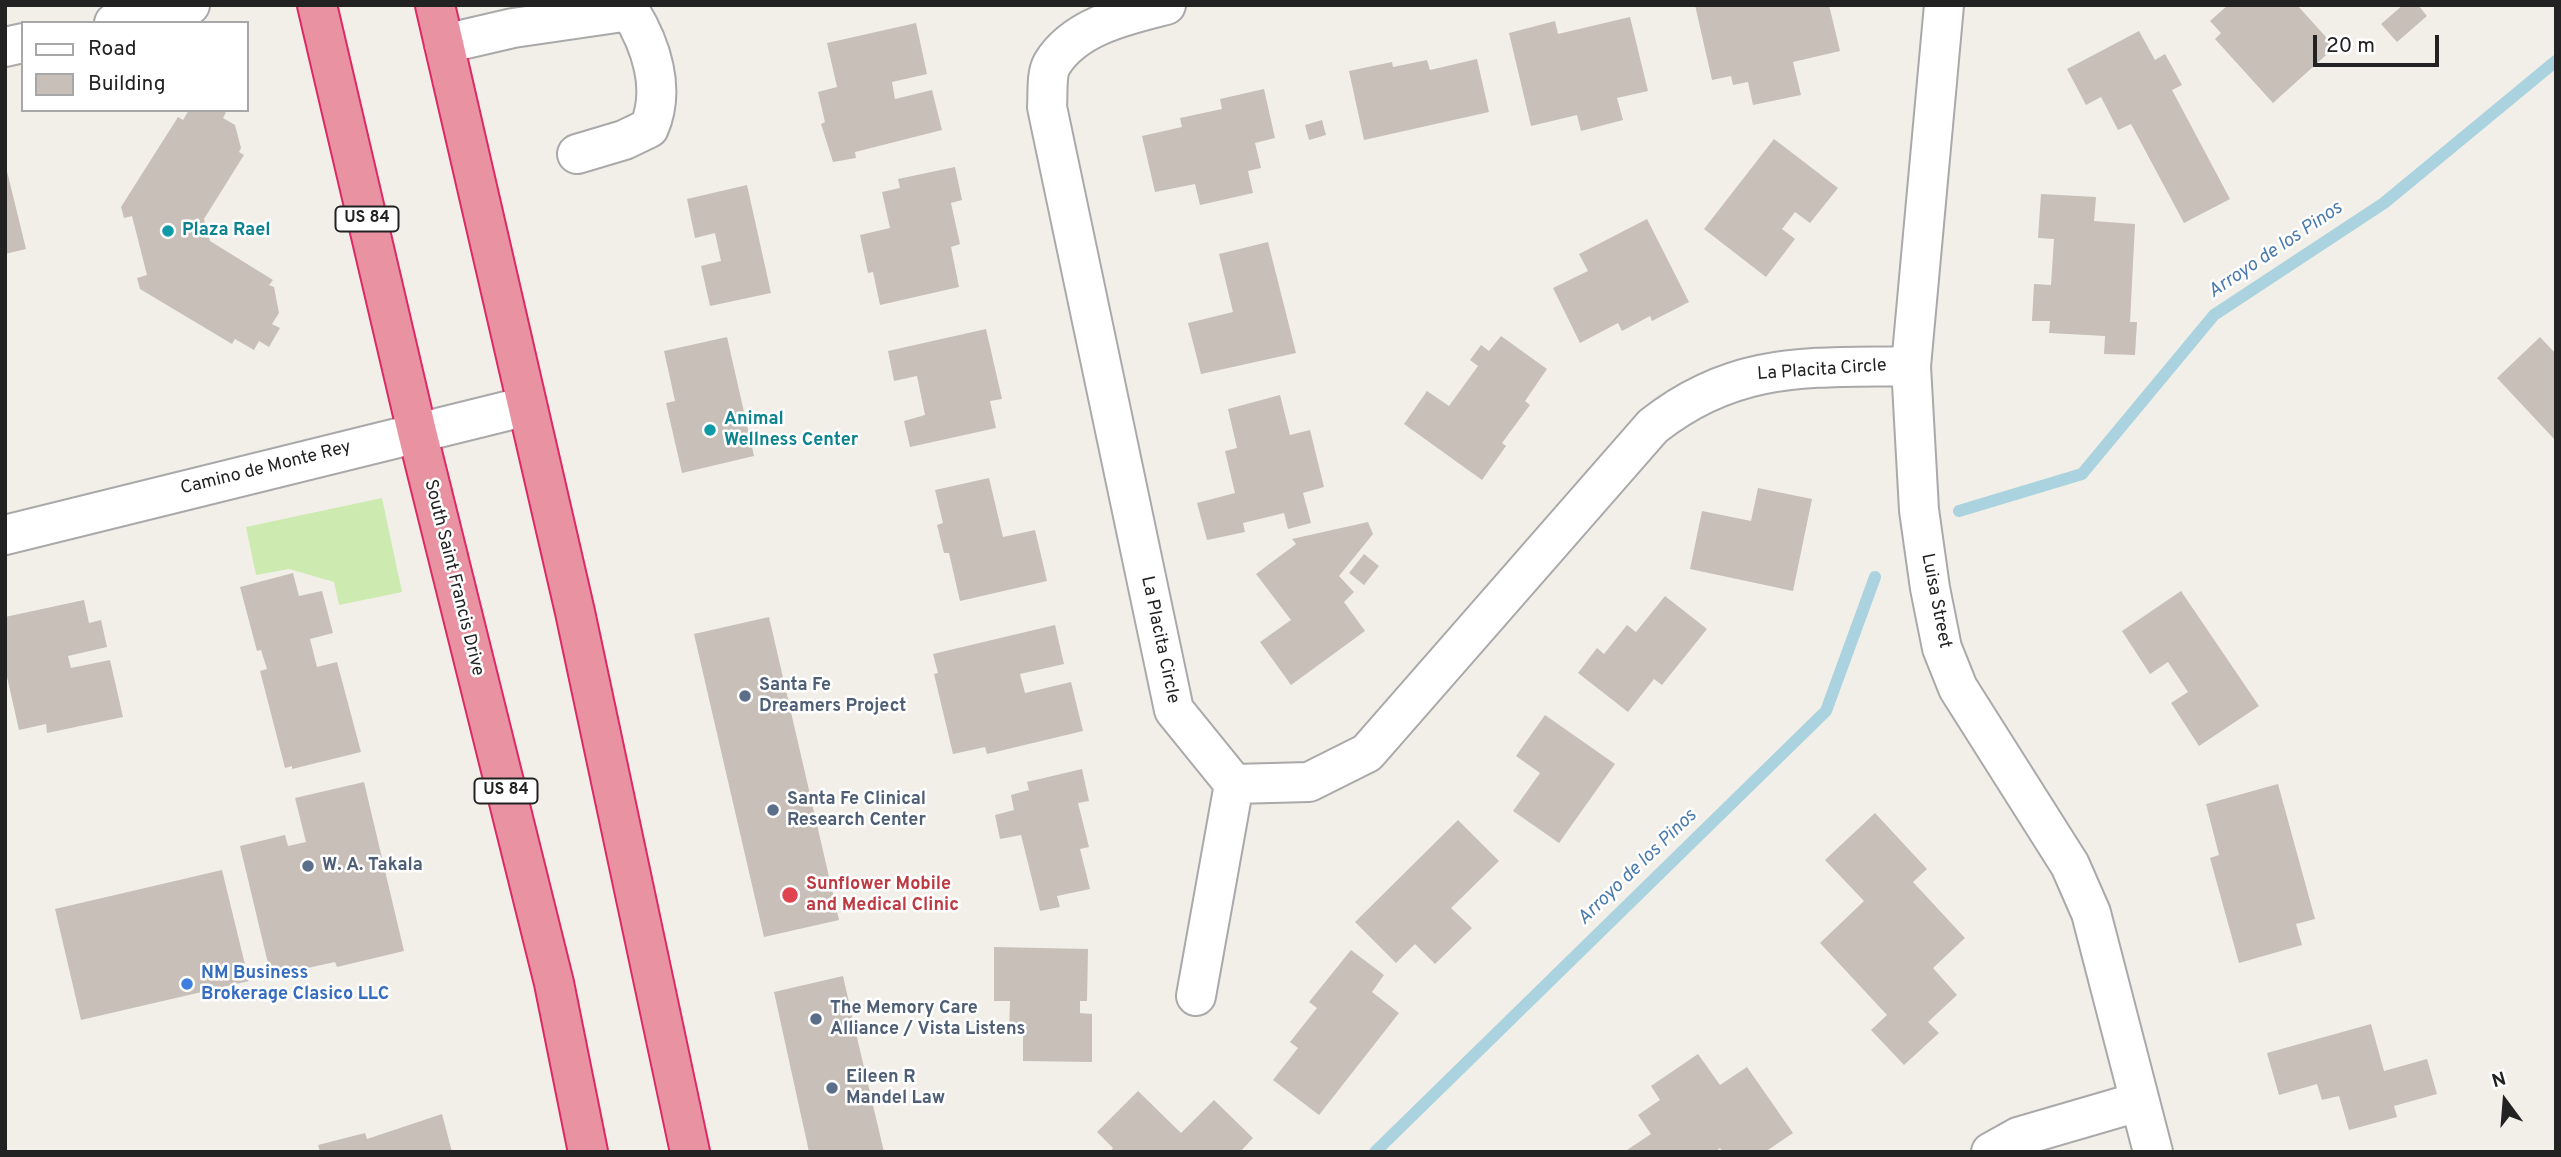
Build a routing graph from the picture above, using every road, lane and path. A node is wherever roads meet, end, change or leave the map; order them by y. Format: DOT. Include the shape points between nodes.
graph roads {
  1 [pos="190,5"];
  2 [pos="317,5"];
  3 [pos="435,5"];
  4 [pos="1166,5"];
  5 [pos="1944,5"];
  6 [pos="122,21"];
  7 [pos="444,44"];
  8 [pos="577,154"];
  9 [pos="1911,366"];
  10 [pos="527,406"];
  11 [pos="417,432"];
  12 [pos="5,535"];
  13 [pos="1234,784"];
  14 [pos="1196,996"];
  15 [pos="2138,1101"];
  16 [pos="588,1152"];
  17 [pos="690,1152"];
  18 [pos="1991,1152"];
  19 [pos="2153,1152"];
  1 -- 6 [label="street"];
  2 -- 11 [label="highway, South Saint Francis Drive / US 84"];
  3 -- 7 [label="highway"];
  4 -- 13 [label="street, La Placita Circle" via="1111,20 1078,38 1051,65 1047,107 1174,710"];
  5 -- 9 [label="street, Luisa Street"];
  7 -- 8 [label="street" via="629,10 650,55 656,111 649,128"];
  7 -- 10 [label="highway"];
  9 -- 13 [label="street, La Placita Circle" via="1762,372 1684,402 1653,426 1367,753 1309,782"];
  9 -- 15 [label="street, Luisa Street" via="1919,510 1942,648 1958,688 2070,865 2091,913"];
  10 -- 11 [label="street, Camino de Monte Rey"];
  10 -- 17 [label="highway"];
  11 -- 12 [label="street, Camino de Monte Rey"];
  11 -- 16 [label="highway, South Saint Francis Drive / US 84" via="554,983"];
  13 -- 14 [label="street"];
  15 -- 18 [label="street" via="2018,1137"];
  15 -- 19 [label="street, Luisa Street"];
}
